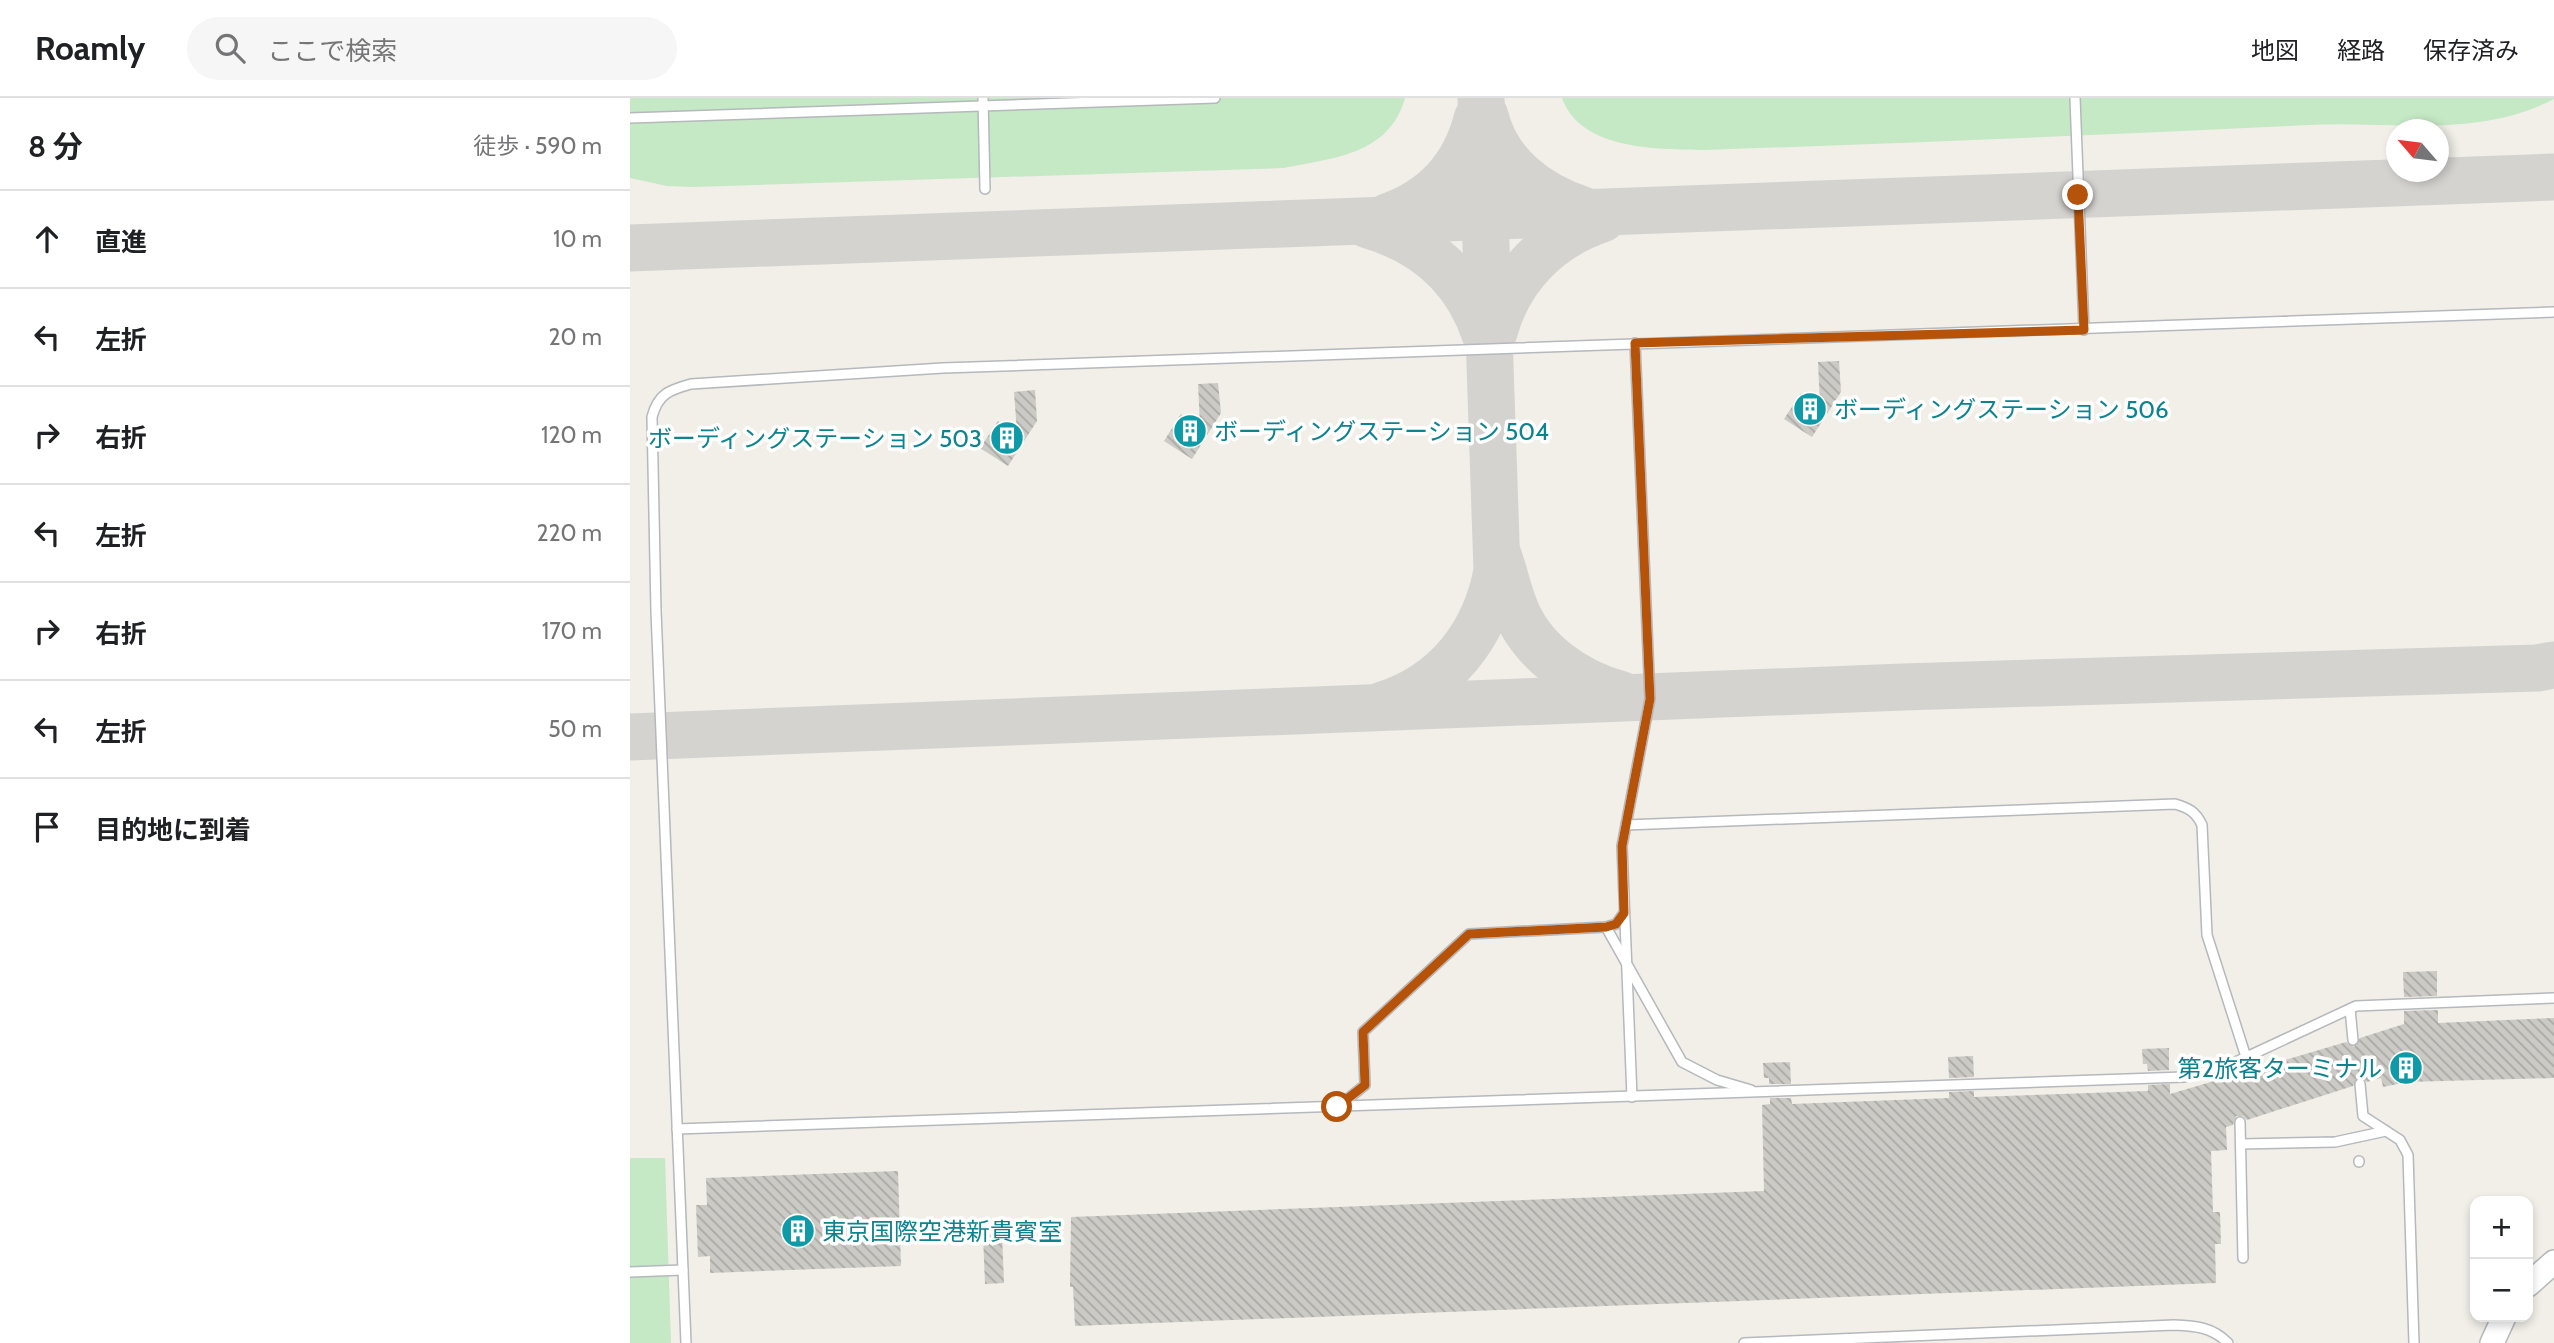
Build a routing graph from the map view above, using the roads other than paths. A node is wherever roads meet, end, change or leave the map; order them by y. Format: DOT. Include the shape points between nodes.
graph roads {
  1 [pos="1215,98"];
  2 [pos="2075,98"];
  3 [pos="983,102"];
  4 [pos="630,118"];
  5 [pos="985,189"];
  6 [pos="2554,312"];
  7 [pos="2084,330"];
  8 [pos="1635,343"];
  9 [pos="1626,825"];
  10 [pos="1624,913"];
  11 [pos="1606,927"];
  12 [pos="1626,964"];
  13 [pos="2554,998"];
  14 [pos="2350,1009"];
  15 [pos="2353,1040"];
  16 [pos="2246,1057"];
  17 [pos="2360,1084"];
  18 [pos="1759,1092"];
  19 [pos="1632,1097"];
  20 [pos="1337,1107"];
  21 [pos="2240,1122"];
  22 [pos="677,1129"];
  23 [pos="2386,1131"];
  24 [pos="2241,1144"];
  25 [pos="2243,1258"];
  26 [pos="2554,1262"];
  27 [pos="683,1270"];
  28 [pos="630,1272"];
  29 [pos="2533,1281"];
  30 [pos="2502,1322"];
  31 [pos="686,1343"];
  32 [pos="1744,1343"];
  33 [pos="2228,1343"];
  34 [pos="2414,1343"];
  35 [pos="2492,1343"];
  1 -- 3 [label="lane"];
  2 -- 7 [label="lane"];
  3 -- 4 [label="lane"];
  3 -- 5 [label="lane"];
  6 -- 7 [label="lane"];
  7 -- 8 [label="lane"];
  8 -- 9 [label="lane" via="1650,699"];
  8 -- 22 [label="lane" via="943,368 691,384 668,390 656,402 652,431"];
  9 -- 10 [label="lane" via="1622,846"];
  9 -- 16 [label="lane" via="2187,807 2202,825 2207,935"];
  10 -- 11 [label="lane" via="1616,924"];
  10 -- 12 [label="lane"];
  11 -- 12 [label="lane"];
  11 -- 20 [label="lane" via="1469,934 1363,1032 1365,1085"];
  12 -- 18 [label="lane" via="1682,1062 1717,1080"];
  12 -- 19 [label="lane"];
  13 -- 14 [label="lane" via="2368,1004"];
  14 -- 15 [label="lane"];
  14 -- 16 [label="lane"];
  16 -- 18 [label="lane" via="2225,1072 2184,1077"];
  17 -- 23 [label="lane" via="2363,1116"];
  18 -- 19 [label="lane"];
  19 -- 20 [label="lane"];
  20 -- 22 [label="lane"];
  21 -- 24 [label="lane"];
  22 -- 27 [label="lane"];
  23 -- 24 [label="lane" via="2335,1142"];
  23 -- 34 [label="lane" via="2400,1140 2409,1155"];
  24 -- 25 [label="lane"];
  26 -- 29 [label="street"];
  27 -- 28 [label="lane"];
  27 -- 31 [label="lane"];
  30 -- 35 [label="street"];
  32 -- 33 [label="lane" via="2174,1325 2200,1326"];
}
